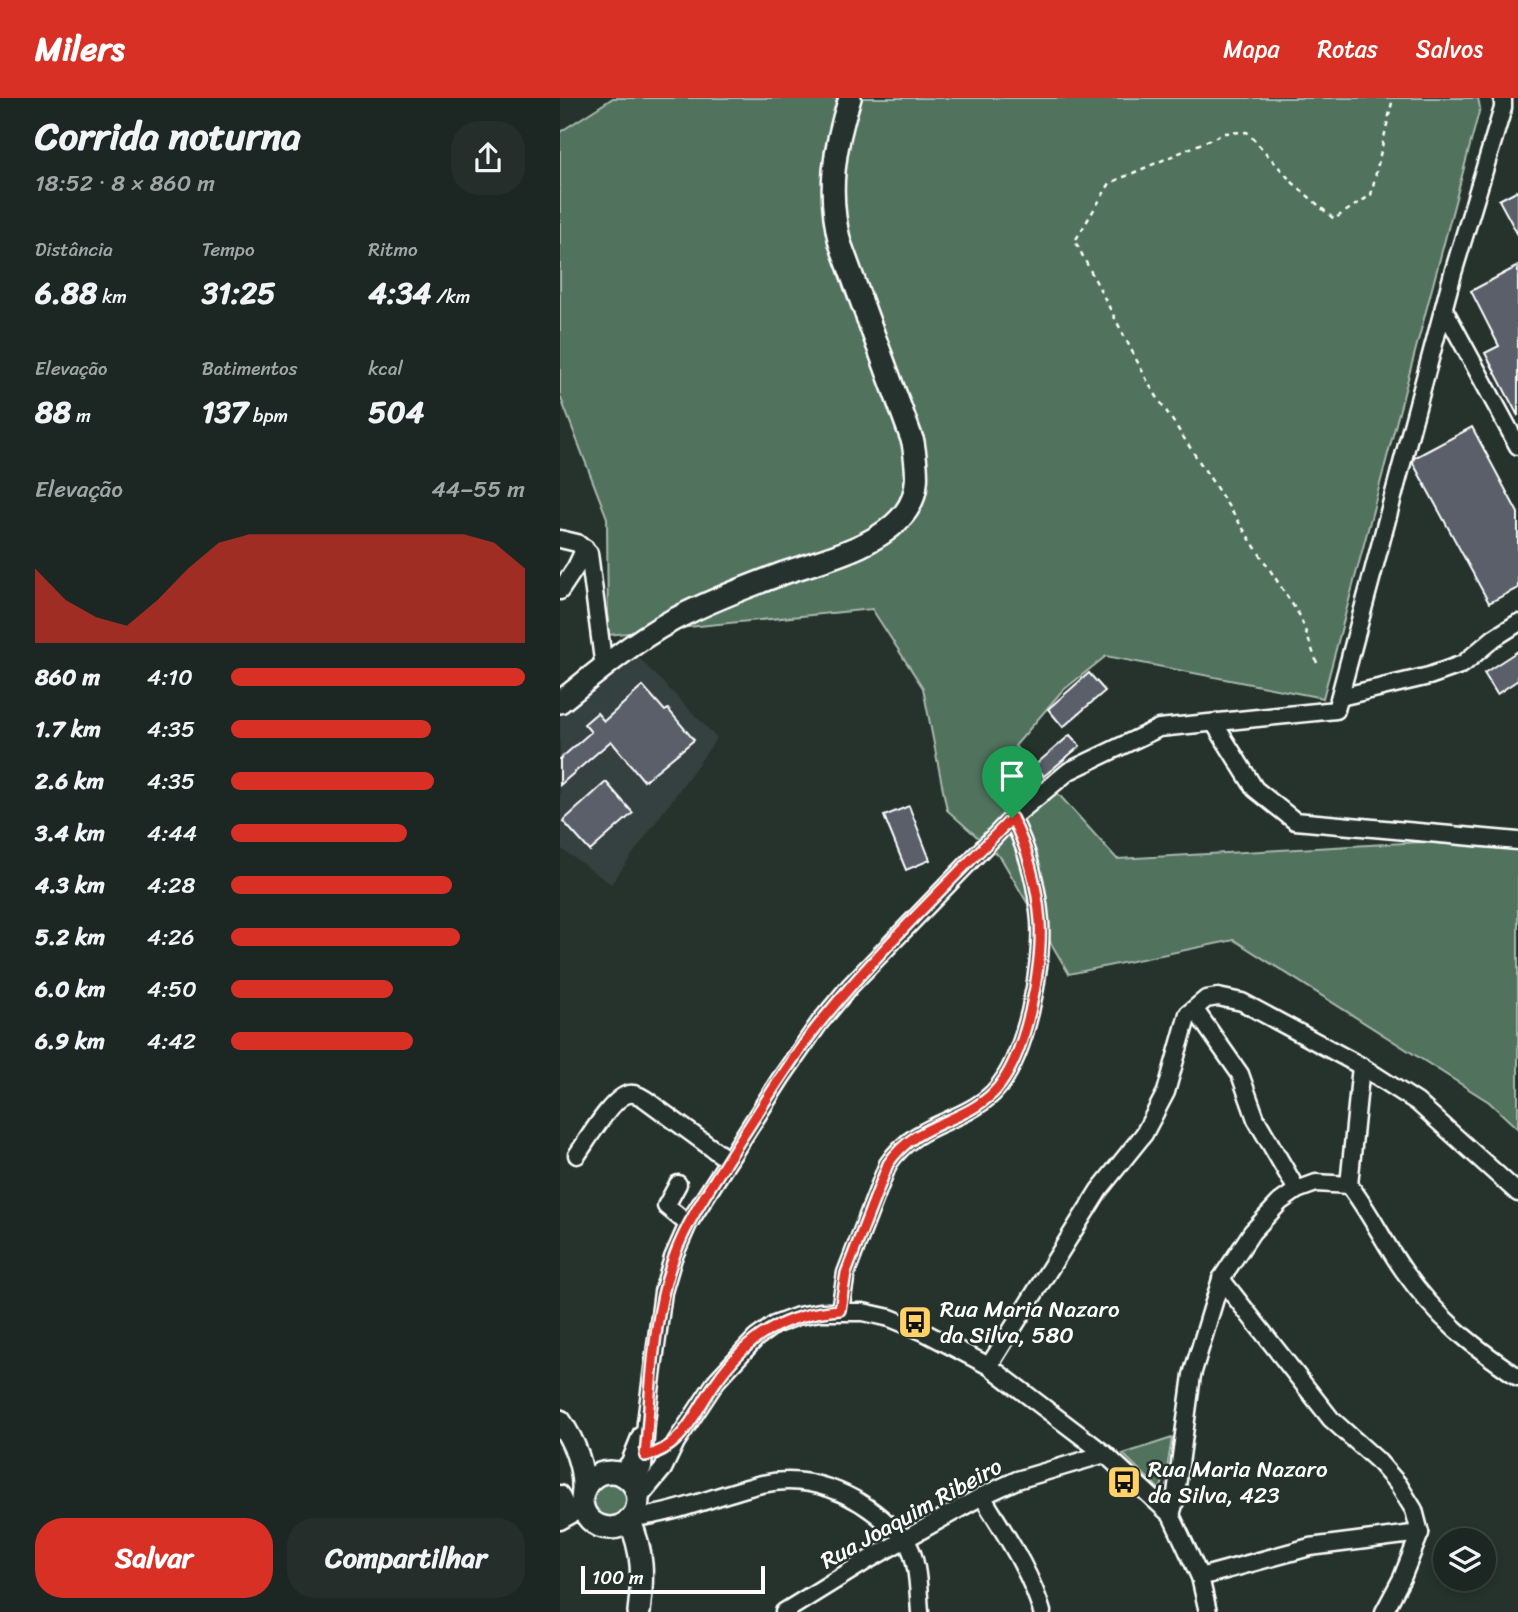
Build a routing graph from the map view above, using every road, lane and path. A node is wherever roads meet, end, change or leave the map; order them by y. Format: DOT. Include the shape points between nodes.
graph roads {
  1 [pos="850,98"];
  2 [pos="1393,98"];
  3 [pos="1503,98"];
  4 [pos="1444,309"];
  5 [pos="1518,446"];
  6 [pos="560,539"];
  7 [pos="585,548"];
  8 [pos="560,591"];
  9 [pos="1518,623"];
  10 [pos="1317,663"];
  11 [pos="604,668"];
  12 [pos="1340,696"];
  13 [pos="560,702"];
  14 [pos="1214,723"];
  15 [pos="1012,818"];
  16 [pos="1518,841"];
  17 [pos="1192,1010"];
  18 [pos="1362,1066"];
  19 [pos="577,1155"];
  20 [pos="728,1160"];
  21 [pos="678,1184"];
  22 [pos="1349,1185"];
  23 [pos="1297,1190"];
  24 [pos="1518,1193"];
  25 [pos="688,1224"];
  26 [pos="1221,1279"];
  27 [pos="840,1310"];
  28 [pos="989,1367"];
  29 [pos="1518,1377"];
  30 [pos="561,1423"];
  31 [pos="676,1442"];
  32 [pos="1105,1454"];
  33 [pos="629,1486"];
  34 [pos="560,1494"];
  35 [pos="982,1496"];
  36 [pos="574,1509"];
  37 [pos="1171,1515"];
  38 [pos="608,1528"];
  39 [pos="1420,1533"];
  40 [pos="905,1539"];
  41 [pos="1200,1577"];
  42 [pos="640,1580"];
  43 [pos="793,1609"];
  44 [pos="639,1612"];
  45 [pos="920,1612"];
  46 [pos="1042,1612"];
  47 [pos="1208,1612"];
  48 [pos="1384,1612"];
  1 -- 11 [label="main road" via="833,162 834,218 913,442 915,494 894,525 858,548 747,586 686,613"];
  2 -- 10 [label="path" via="1371,195 1334,219 1292,182 1247,132 1225,133 1110,183 1075,241 1150,386 1300,616"];
  3 -- 4 [label="street"];
  4 -- 5 [label="street"];
  4 -- 12 [label="street"];
  6 -- 7 [label="street"];
  7 -- 8 [label="street"];
  7 -- 11 [label="street" via="592,562"];
  9 -- 12 [label="street" via="1463,663 1429,676"];
  11 -- 13 [label="main road"];
  12 -- 14 [label="street" via="1336,710"];
  14 -- 15 [label="street" via="1158,728 1069,771"];
  14 -- 16 [label="street" via="1255,789 1295,821"];
  15 -- 20 [label="street" via="820,1022"];
  15 -- 27 [label="street" via="1030,862 1040,922 1028,1020 1015,1059 986,1099 898,1149 846,1273"];
  17 -- 18 [label="street" via="1206,999 1218,997 1242,1002"];
  17 -- 23 [label="street" via="1240,1074 1256,1119"];
  17 -- 28 [label="street" via="1166,1092 1149,1125 1098,1190"];
  18 -- 22 [label="street"];
  18 -- 24 [label="street" via="1417,1102"];
  19 -- 20 [label="street" via="613,1105 628,1094 637,1094"];
  20 -- 25 [label="street"];
  21 -- 25 [label="street" via="666,1206"];
  22 -- 23 [label="street" via="1316,1183"];
  22 -- 29 [label="street" via="1405,1273 1443,1320"];
  23 -- 26 [label="street" via="1252,1232"];
  25 -- 33 [label="street" via="663,1292 646,1422"];
  26 -- 37 [label="street" via="1192,1375"];
  26 -- 39 [label="street" via="1331,1419 1398,1484 1414,1510"];
  27 -- 28 [label="street" via="890,1318"];
  27 -- 31 [label="street" via="798,1316 756,1338 717,1380"];
  28 -- 32 [label="street"];
  30 -- 33 [label="main road"];
  30 -- 36 [label="main road" via="583,1474"];
  31 -- 33 [label="street"];
  31 -- 33 [label="street" via="663,1469"];
  32 -- 35 [label="street, Rua Joaquim Ribeiro" via="1017,1480"];
  32 -- 37 [label="street"];
  33 -- 36 [label="main road" via="590,1479"];
  33 -- 38 [label="main road" via="623,1525"];
  33 -- 40 [label="street" via="667,1512 764,1483 792,1480 820,1485 873,1510"];
  33 -- 42 [label="main road" via="642,1563"];
  34 -- 36 [label="street"];
  35 -- 40 [label="street, Rua Joaquim Ribeiro"];
  35 -- 46 [label="street" via="1037,1592"];
  36 -- 38 [label="main road"];
  37 -- 41 [label="street"];
  38 -- 42 [label="main road" via="629,1552"];
  39 -- 41 [label="street" via="1310,1547"];
  39 -- 48 [label="street"];
  40 -- 43 [label="street, Rua Joaquim Ribeiro"];
  40 -- 45 [label="street" via="913,1556"];
  41 -- 47 [label="street"];
  42 -- 44 [label="main road"];
}
